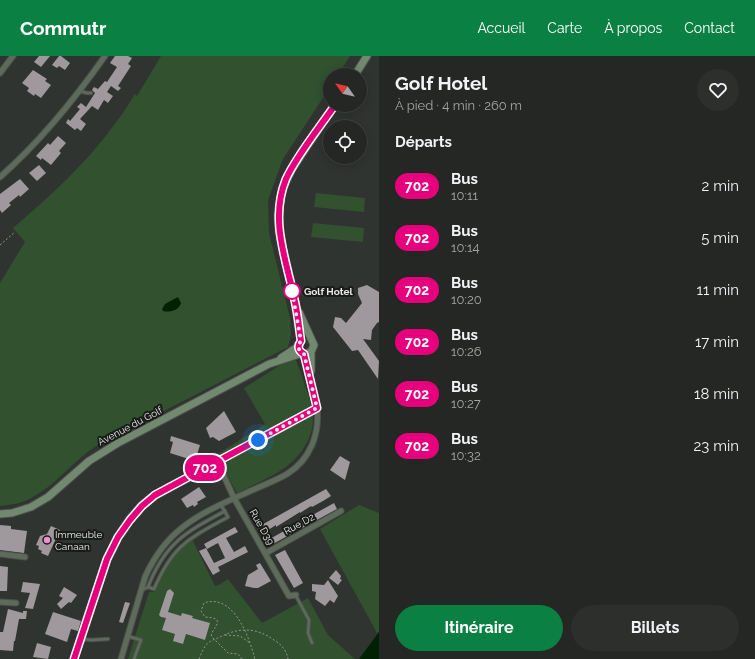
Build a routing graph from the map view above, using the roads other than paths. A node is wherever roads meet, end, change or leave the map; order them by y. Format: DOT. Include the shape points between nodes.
graph roads {
  1 [pos="13,56"];
  2 [pos="105,56"];
  3 [pos="368,56"];
  4 [pos="360,68"];
  5 [pos="0,73"];
  6 [pos="80,91"];
  7 [pos="91,93"];
  8 [pos="329,112"];
  9 [pos="0,177"];
  10 [pos="295,302"];
  11 [pos="312,340"];
  12 [pos="300,343"];
  13 [pos="306,353"];
  14 [pos="276,362"];
  15 [pos="317,408"];
  16 [pos="217,461"];
  17 [pos="234,498"];
  18 [pos="221,505"];
  19 [pos="225,511"];
  20 [pos="341,511"];
  21 [pos="0,514"];
  22 [pos="266,553"];
  23 [pos="0,554"];
  24 [pos="25,557"];
  25 [pos="148,586"];
  26 [pos="140,591"];
  27 [pos="296,595"];
  28 [pos="0,602"];
  29 [pos="16,603"];
  30 [pos="127,636"];
  31 [pos="81,639"];
  32 [pos="108,639"];
  33 [pos="312,643"];
  34 [pos="74,659"];
  35 [pos="121,659"];
  36 [pos="134,659"];
  1 -- 5 [label="street"];
  2 -- 6 [label="street"];
  3 -- 4 [label="main road"];
  6 -- 7 [label="lane"];
  6 -- 9 [label="street" via="49,130"];
  8 -- 10 [label="main road" via="292,169 284,185 280,202 279,231"];
  10 -- 11 [label="main road"];
  10 -- 12 [label="main road"];
  11 -- 12 [label="main road" via="306,339"];
  11 -- 13 [label="main road" via="314,348"];
  12 -- 13 [label="main road" via="300,351"];
  12 -- 14 [label="main road, Avenue du Golf"];
  13 -- 14 [label="main road, Avenue du Golf"];
  13 -- 15 [label="main road"];
  14 -- 21 [label="main road, Avenue du Golf" via="100,453 48,497 31,507"];
  15 -- 16 [label="main road"];
  15 -- 17 [label="street" via="317,432 309,451 296,468 280,478"];
  16 -- 17 [label="street, Rue D39"];
  16 -- 31 [label="main road" via="155,495 130,520 107,559"];
  17 -- 18 [label="street"];
  17 -- 22 [label="street, Rue D39"];
  18 -- 19 [label="lane"];
  18 -- 26 [label="street" via="194,519 172,536 149,567"];
  19 -- 25 [label="lane" via="176,541 160,562"];
  19 -- 25 [label="lane" via="228,517 180,546 165,565 154,589"];
  20 -- 22 [label="street, Rue D2"];
  22 -- 27 [label="street, Rue D39" via="289,596"];
  23 -- 24 [label="street"];
  25 -- 26 [label="lane"];
  26 -- 30 [label="street"];
  27 -- 33 [label="lane" via="308,620 308,633"];
  28 -- 29 [label="street"];
  30 -- 35 [label="street"];
  30 -- 36 [label="lane" via="141,640"];
  31 -- 32 [label="lane"];
  31 -- 34 [label="main road"];
}
